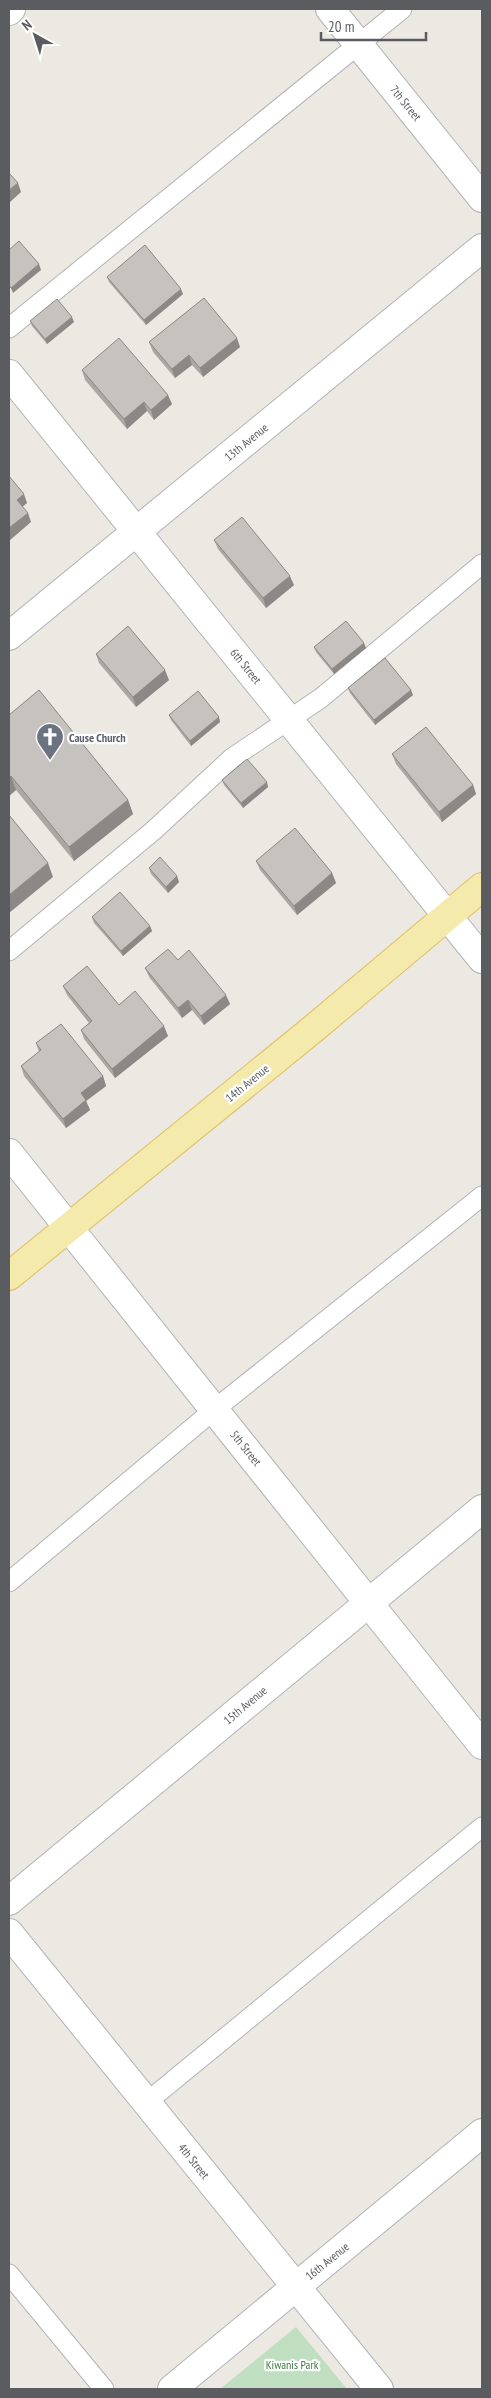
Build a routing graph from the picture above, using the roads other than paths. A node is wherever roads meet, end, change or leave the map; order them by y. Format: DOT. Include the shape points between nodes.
graph roads {
  1 [pos="330,9"];
  2 [pos="402,9"];
  3 [pos="359,45"];
  4 [pos="482,198"];
  5 [pos="482,248"];
  6 [pos="9,328"];
  7 [pos="9,374"];
  8 [pos="136,532"];
  9 [pos="482,564"];
  10 [pos="9,636"];
  11 [pos="288,719"];
  12 [pos="482,887"];
  13 [pos="448,916"];
  14 [pos="9,951"];
  15 [pos="482,959"];
  16 [pos="9,1153"];
  17 [pos="482,1196"];
  18 [pos="68,1228"];
  19 [pos="9,1276"];
  20 [pos="215,1409"];
  21 [pos="482,1509"];
  22 [pos="9,1582"];
  23 [pos="369,1602"];
  24 [pos="482,1745"];
  25 [pos="482,1828"];
  26 [pos="9,1901"];
  27 [pos="9,1933"];
  28 [pos="147,2102"];
  29 [pos="482,2133"];
  30 [pos="9,2274"];
  31 [pos="296,2287"];
  32 [pos="104,2389"];
  33 [pos="172,2389"];
  34 [pos="379,2389"];
  1 -- 3 [label="street, 7th Street"];
  2 -- 3 [label="lane"];
  3 -- 4 [label="street, 7th Street"];
  3 -- 6 [label="lane"];
  5 -- 8 [label="street, 13th Avenue"];
  7 -- 8 [label="street, 6th Street"];
  8 -- 10 [label="street, 13th Avenue"];
  8 -- 11 [label="street, 6th Street"];
  9 -- 11 [label="lane" via="321,698"];
  11 -- 13 [label="street, 6th Street"];
  11 -- 14 [label="lane" via="232,758 153,831"];
  12 -- 13 [label="main road, 14th Avenue"];
  13 -- 15 [label="street, 6th Street"];
  13 -- 18 [label="main road, 14th Avenue"];
  16 -- 18 [label="street, 5th Street"];
  17 -- 20 [label="lane"];
  18 -- 19 [label="main road, 14th Avenue"];
  18 -- 20 [label="street, 5th Street"];
  20 -- 22 [label="lane"];
  20 -- 23 [label="street, 5th Street"];
  21 -- 23 [label="street, 15th Avenue"];
  23 -- 24 [label="street, 5th Street"];
  23 -- 26 [label="street, 15th Avenue"];
  25 -- 28 [label="lane"];
  27 -- 28 [label="street, 4th Street"];
  28 -- 31 [label="street, 4th Street"];
  29 -- 31 [label="street, 16th Avenue"];
  30 -- 32 [label="lane"];
  31 -- 33 [label="street, 16th Avenue"];
  31 -- 34 [label="street, 4th Street"];
}
